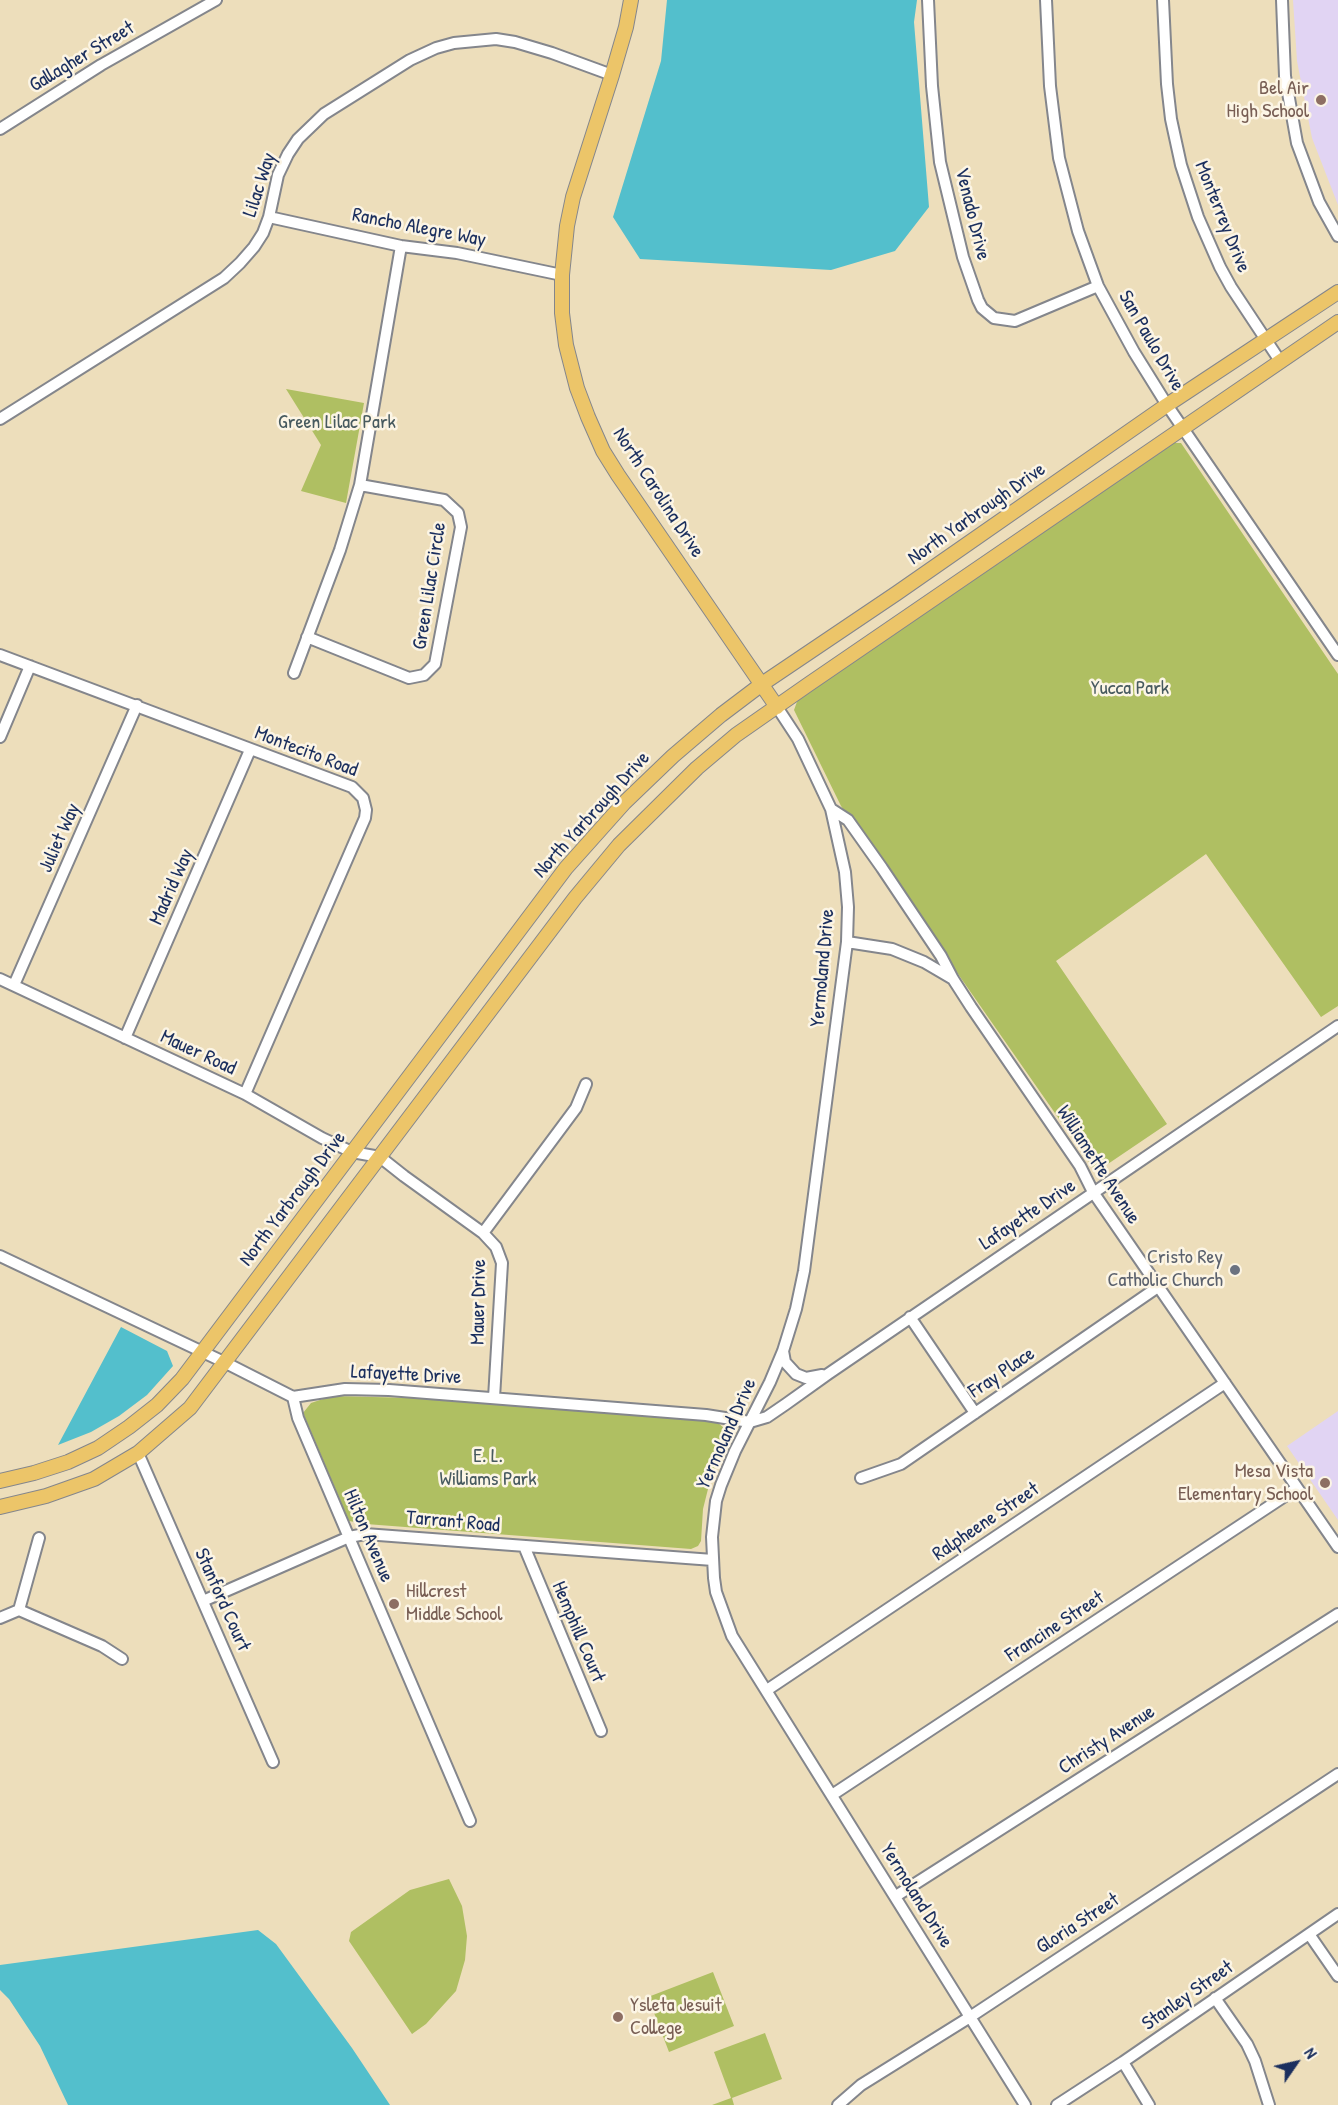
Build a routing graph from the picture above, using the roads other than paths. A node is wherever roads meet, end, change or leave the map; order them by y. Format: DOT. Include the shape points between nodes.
graph roads {
  1 [pos="216,0"];
  2 [pos="631,0"];
  3 [pos="928,0"];
  4 [pos="1046,0"];
  5 [pos="1163,0"];
  6 [pos="1281,0"];
  7 [pos="612,75"];
  8 [pos="0,129"];
  9 [pos="269,217"];
  10 [pos="1338,236"];
  11 [pos="401,246"];
  12 [pos="562,275"];
  13 [pos="1098,286"];
  14 [pos="1338,292"];
  15 [pos="1338,322"];
  16 [pos="1265,339"];
  17 [pos="1280,361"];
  18 [pos="1167,405"];
  19 [pos="0,419"];
  20 [pos="1183,429"];
  21 [pos="1063,477"];
  22 [pos="360,485"];
  23 [pos="1079,500"];
  24 [pos="307,638"];
  25 [pos="0,655"];
  26 [pos="1338,655"];
  27 [pos="30,666"];
  28 [pos="294,673"];
  29 [pos="762,684"];
  30 [pos="137,705"];
  31 [pos="777,707"];
  32 [pos="0,737"];
  33 [pos="250,750"];
  34 [pos="629,798"];
  35 [pos="831,809"];
  36 [pos="648,815"];
  37 [pos="847,942"];
  38 [pos="0,979"];
  39 [pos="953,979"];
  40 [pos="14,986"];
  41 [pos="1338,1026"];
  42 [pos="125,1038"];
  43 [pos="586,1084"];
  44 [pos="245,1094"];
  45 [pos="352,1152"];
  46 [pos="380,1157"];
  47 [pos="1093,1192"];
  48 [pos="483,1233"];
  49 [pos="0,1256"];
  50 [pos="1158,1287"];
  51 [pos="910,1317"];
  52 [pos="783,1350"];
  53 [pos="202,1353"];
  54 [pos="226,1363"];
  55 [pos="828,1374"];
  56 [pos="1225,1383"];
  57 [pos="293,1397"];
  58 [pos="494,1398"];
  59 [pos="975,1413"];
  60 [pos="750,1422"];
  61 [pos="138,1453"];
  62 [pos="861,1478"];
  63 [pos="0,1481"];
  64 [pos="1297,1488"];
  65 [pos="0,1507"];
  66 [pos="349,1537"];
  67 [pos="39,1538"];
  68 [pos="524,1546"];
  69 [pos="1338,1547"];
  70 [pos="713,1560"];
  71 [pos="203,1601"];
  72 [pos="19,1610"];
  73 [pos="1338,1614"];
  74 [pos="0,1618"];
  75 [pos="122,1659"];
  76 [pos="767,1690"];
  77 [pos="601,1731"];
  78 [pos="273,1762"];
  79 [pos="1338,1774"];
  80 [pos="832,1795"];
  81 [pos="470,1821"];
  82 [pos="896,1896"];
  83 [pos="1338,1914"];
  84 [pos="1309,1934"];
  85 [pos="1338,1976"];
  86 [pos="1215,1998"];
  87 [pos="970,2017"];
  88 [pos="1123,2062"];
  89 [pos="838,2105"];
  90 [pos="1025,2105"];
  91 [pos="1057,2105"];
  92 [pos="1149,2105"];
  93 [pos="1269,2105"];
  1 -- 8 [label="street, Gallagher Street" via="108,61"];
  2 -- 7 [label="main road, North Carolina Drive"];
  3 -- 13 [label="street, Venado Drive" via="940,162 963,257 982,308 994,318 1015,321"];
  4 -- 13 [label="street, San Paulo Drive" via="1050,86 1059,158 1078,231"];
  5 -- 16 [label="street, Monterrey Drive" via="1168,96 1181,165 1220,267"];
  6 -- 10 [label="street" via="1285,76 1296,143"];
  7 -- 9 [label="street, Lilac Way" via="515,42 477,39 436,48 410,60 310,126 281,167"];
  7 -- 12 [label="main road, North Carolina Drive" via="573,197"];
  9 -- 11 [label="street, Rancho Alegre Way"];
  9 -- 19 [label="street, Lilac Way" via="254,247 224,278"];
  11 -- 12 [label="street, Rancho Alegre Way" via="457,253"];
  11 -- 22 [label="street"];
  12 -- 29 [label="main road, North Carolina Drive" via="566,345 580,398 603,451"];
  13 -- 18 [label="street, San Paulo Drive"];
  14 -- 16 [label="main road, North Yarbrough Drive"];
  15 -- 17 [label="main road, North Yarbrough Drive"];
  16 -- 17 [label="street, Monterrey Drive"];
  16 -- 18 [label="main road, North Yarbrough Drive"];
  17 -- 20 [label="main road, North Yarbrough Drive"];
  18 -- 20 [label="street, San Paulo Drive"];
  18 -- 21 [label="main road, North Yarbrough Drive"];
  20 -- 23 [label="main road, North Yarbrough Drive"];
  20 -- 26 [label="street, San Paulo Drive"];
  21 -- 23 [label="main road"];
  21 -- 29 [label="main road, North Yarbrough Drive"];
  22 -- 24 [label="street"];
  22 -- 24 [label="street, Green Lilac Circle" via="444,500 458,513 461,527 435,664 424,675 409,678"];
  23 -- 31 [label="main road, North Yarbrough Drive"];
  24 -- 28 [label="street"];
  25 -- 27 [label="street, Montecito Road"];
  27 -- 30 [label="street, Montecito Road"];
  27 -- 32 [label="street"];
  29 -- 31 [label="main road, North Carolina Drive"];
  29 -- 34 [label="main road, North Yarbrough Drive" via="690,741"];
  30 -- 33 [label="street, Montecito Road"];
  30 -- 40 [label="street, Juliet Way"];
  31 -- 35 [label="street, Williamette Avenue" via="798,739"];
  31 -- 36 [label="main road, North Yarbrough Drive" via="715,752"];
  33 -- 42 [label="street, Madrid Way"];
  33 -- 44 [label="street, Montecito Road" via="352,786 363,798 366,810"];
  34 -- 36 [label="main road"];
  34 -- 45 [label="main road, North Yarbrough Drive" via="566,868"];
  35 -- 37 [label="street, Yermoland Drive" via="845,873"];
  35 -- 39 [label="street, Williamette Avenue" via="848,820"];
  36 -- 46 [label="main road, North Yarbrough Drive" via="575,898"];
  37 -- 39 [label="street, Williamette Avenue" via="892,949"];
  37 -- 52 [label="street, Yermoland Drive" via="804,1271"];
  38 -- 40 [label="street, Mauer Road"];
  39 -- 47 [label="street, Williamette Avenue" via="1080,1166"];
  40 -- 42 [label="street, Mauer Road"];
  41 -- 47 [label="street, Lafayette Drive"];
  42 -- 44 [label="street, Mauer Road"];
  43 -- 48 [label="street" via="576,1108"];
  44 -- 45 [label="street, Mauer Road"];
  45 -- 46 [label="street, Mauer Road"];
  45 -- 53 [label="main road, North Yarbrough Drive"];
  46 -- 48 [label="street, Mauer Drive"];
  46 -- 54 [label="main road, North Yarbrough Drive"];
  47 -- 50 [label="street, Williamette Avenue"];
  47 -- 51 [label="street, Lafayette Drive"];
  48 -- 58 [label="street, Mauer Drive" via="496,1247 502,1263"];
  49 -- 53 [label="street"];
  50 -- 56 [label="street, Williamette Avenue"];
  50 -- 59 [label="street, Fray Place"];
  51 -- 55 [label="street, Lafayette Drive"];
  51 -- 59 [label="street"];
  52 -- 55 [label="street" via="785,1362 796,1374 807,1378"];
  52 -- 60 [label="street, Yermoland Drive"];
  53 -- 54 [label="street"];
  53 -- 63 [label="main road, North Yarbrough Drive" via="157,1405 98,1448 68,1462"];
  54 -- 57 [label="street"];
  54 -- 61 [label="main road, North Yarbrough Drive" via="190,1408"];
  55 -- 60 [label="street, Lafayette Drive" via="767,1417"];
  56 -- 64 [label="street, Williamette Avenue"];
  56 -- 76 [label="street, Ralpheene Street"];
  57 -- 58 [label="street, Lafayette Drive" via="345,1389"];
  57 -- 66 [label="street, Hilton Avenue" via="298,1418"];
  58 -- 60 [label="street, Lafayette Drive"];
  59 -- 62 [label="street, Fray Place" via="901,1464"];
  60 -- 70 [label="street, Yermoland Drive" via="726,1470 716,1501"];
  61 -- 65 [label="main road, North Yarbrough Drive" via="72,1488"];
  61 -- 71 [label="street, Stanford Court"];
  64 -- 69 [label="street, Williamette Avenue"];
  64 -- 80 [label="street, Francine Street"];
  66 -- 68 [label="street, Tarrant Road" via="375,1534"];
  66 -- 71 [label="street, Tarrant Road"];
  66 -- 81 [label="street, Hilton Avenue"];
  67 -- 72 [label="street"];
  68 -- 70 [label="street, Tarrant Road"];
  68 -- 77 [label="street, Hemphill Court"];
  70 -- 76 [label="street, Yermoland Drive" via="716,1592 728,1626"];
  71 -- 78 [label="street, Stanford Court"];
  72 -- 74 [label="street"];
  72 -- 75 [label="street" via="102,1646"];
  73 -- 82 [label="street, Christy Avenue"];
  76 -- 80 [label="street, Yermoland Drive"];
  79 -- 87 [label="street, Gloria Street"];
  80 -- 82 [label="street, Yermoland Drive"];
  82 -- 87 [label="street, Yermoland Drive"];
  83 -- 84 [label="street, Stanley Street"];
  84 -- 85 [label="street"];
  84 -- 86 [label="street, Stanley Street"];
  86 -- 88 [label="street, Stanley Street"];
  86 -- 93 [label="street" via="1247,2044"];
  87 -- 89 [label="street, Gloria Street" via="861,2085"];
  87 -- 90 [label="street, Yermoland Drive"];
  88 -- 91 [label="street, Stanley Street"];
  88 -- 92 [label="street"];
}
